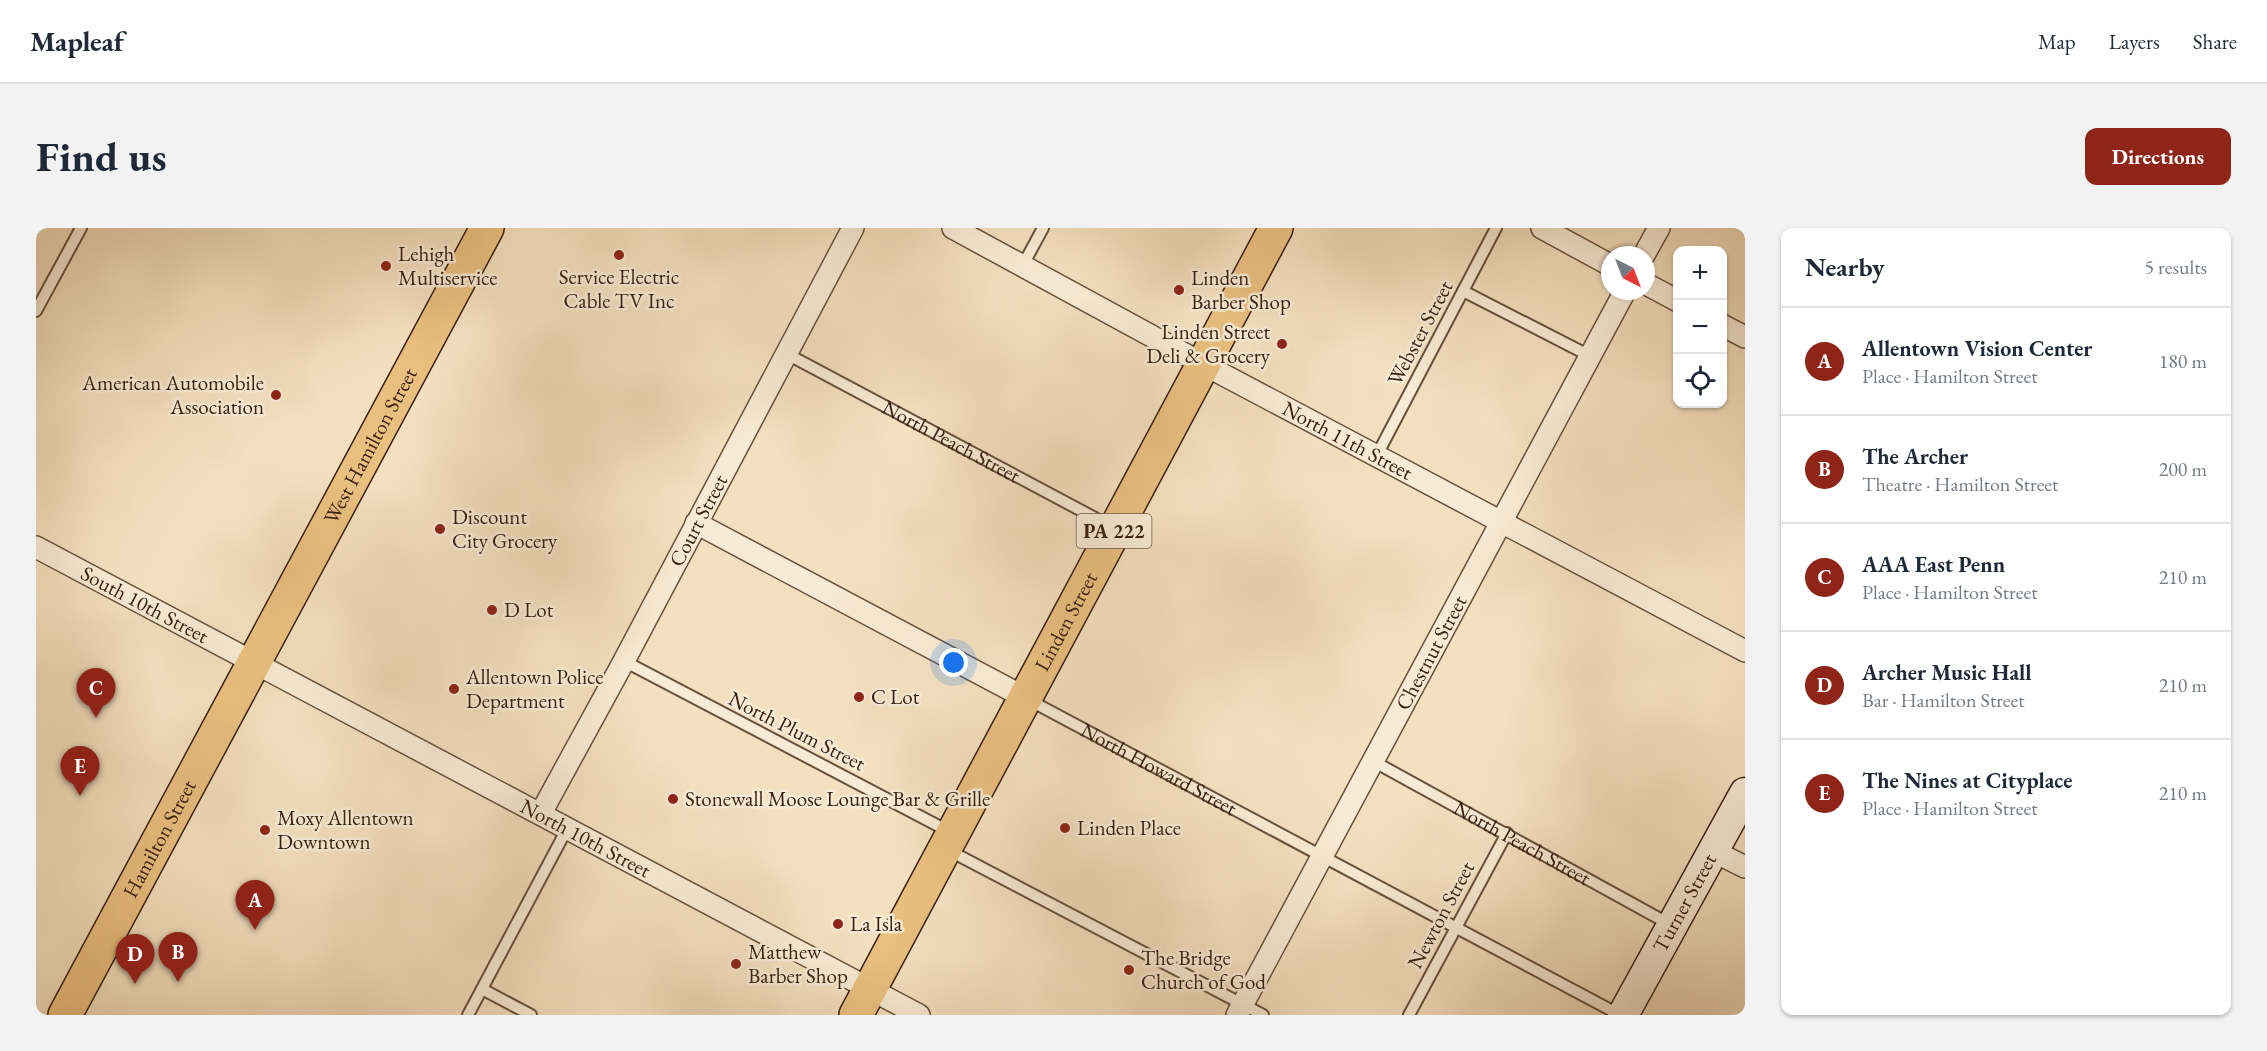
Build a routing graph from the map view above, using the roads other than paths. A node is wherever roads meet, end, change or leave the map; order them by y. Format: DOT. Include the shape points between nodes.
graph roads {
  1 [pos="81,228"];
  2 [pos="487,228"];
  3 [pos="853,228"];
  4 [pos="953,228"];
  5 [pos="1043,228"];
  6 [pos="1276,228"];
  7 [pos="1496,228"];
  8 [pos="1542,228"];
  9 [pos="1659,228"];
  10 [pos="1649,246"];
  11 [pos="1601,260"];
  12 [pos="1023,265"];
  13 [pos="1655,289"];
  14 [pos="1464,291"];
  15 [pos="1620,300"];
  16 [pos="1675,300"];
  17 [pos="36,312"];
  18 [pos="1727,328"];
  19 [pos="1745,337"];
  20 [pos="787,354"];
  21 [pos="1590,356"];
  22 [pos="1203,364"];
  23 [pos="1377,455"];
  24 [pos="1501,521"];
  25 [pos="696,524"];
  26 [pos="1116,529"];
  27 [pos="36,547"];
  28 [pos="1745,651"];
  29 [pos="624,661"];
  30 [pos="254,663"];
  31 [pos="1024,698"];
  32 [pos="1373,760"];
  33 [pos="1745,793"];
  34 [pos="541,813"];
  35 [pos="568,827"];
  36 [pos="1507,833"];
  37 [pos="949,841"];
  38 [pos="1713,850"];
  39 [pos="1322,856"];
  40 [pos="1745,867"];
  41 [pos="1671,925"];
  42 [pos="1457,928"];
  43 [pos="482,989"];
  44 [pos="863,1002"];
  45 [pos="1240,1010"];
  46 [pos="65,1015"];
  47 [pos="468,1015"];
  48 [pos="531,1015"];
  49 [pos="918,1015"];
  50 [pos="1263,1015"];
  51 [pos="1409,1015"];
  52 [pos="1622,1015"];
  1 -- 17 [label="lane"];
  2 -- 30 [label="main road, West Hamilton Street"];
  3 -- 20 [label="street, Court Street"];
  4 -- 12 [label="street, North 11th Street"];
  5 -- 12 [label="lane"];
  6 -- 22 [label="main road, Linden Street / PA 222"];
  7 -- 14 [label="lane, Webster Street"];
  8 -- 11 [label="street"];
  9 -- 10 [label="street"];
  12 -- 22 [label="street, North 11th Street"];
  13 -- 16 [label="street"];
  14 -- 21 [label="lane"];
  14 -- 23 [label="lane, Webster Street"];
  15 -- 21 [label="street, Chestnut Street"];
  18 -- 19 [label="street"];
  20 -- 25 [label="street, Court Street"];
  20 -- 26 [label="lane, North Peach Street"];
  21 -- 24 [label="street, Chestnut Street"];
  22 -- 23 [label="street, North 11th Street"];
  22 -- 26 [label="main road, Linden Street / PA 222"];
  23 -- 24 [label="street, North 11th Street"];
  24 -- 28 [label="street, North 11th Street"];
  24 -- 32 [label="street, Chestnut Street"];
  25 -- 29 [label="street, Court Street"];
  25 -- 31 [label="street, North Howard Street"];
  26 -- 31 [label="main road, Linden Street / PA 222"];
  27 -- 30 [label="street, South 10th Street"];
  29 -- 34 [label="street, Court Street"];
  29 -- 37 [label="lane, North Plum Street"];
  30 -- 34 [label="street, North 10th Street"];
  30 -- 46 [label="main road, Hamilton Street"];
  31 -- 37 [label="main road, Linden Street / PA 222"];
  31 -- 39 [label="lane, North Howard Street"];
  32 -- 36 [label="lane, North Peach Street"];
  32 -- 39 [label="street, Chestnut Street"];
  33 -- 38 [label="street, Turner Street"];
  34 -- 35 [label="street, North 10th Street"];
  35 -- 43 [label="lane"];
  35 -- 44 [label="street, North 10th Street"];
  36 -- 41 [label="lane, North Peach Street"];
  36 -- 42 [label="lane, Newton Street"];
  37 -- 44 [label="main road, Linden Street / PA 222"];
  37 -- 45 [label="lane, North Plum Street"];
  38 -- 40 [label="street"];
  38 -- 41 [label="street, Turner Street"];
  39 -- 42 [label="lane, North Howard Street"];
  39 -- 45 [label="street, Chestnut Street"];
  41 -- 52 [label="street, Turner Street"];
  42 -- 51 [label="lane, Newton Street"];
  42 -- 52 [label="lane, North Howard Street"];
  43 -- 47 [label="lane"];
  43 -- 48 [label="lane"];
  44 -- 49 [label="street, North 10th Street"];
  45 -- 50 [label="lane, North Plum Street"];
}
